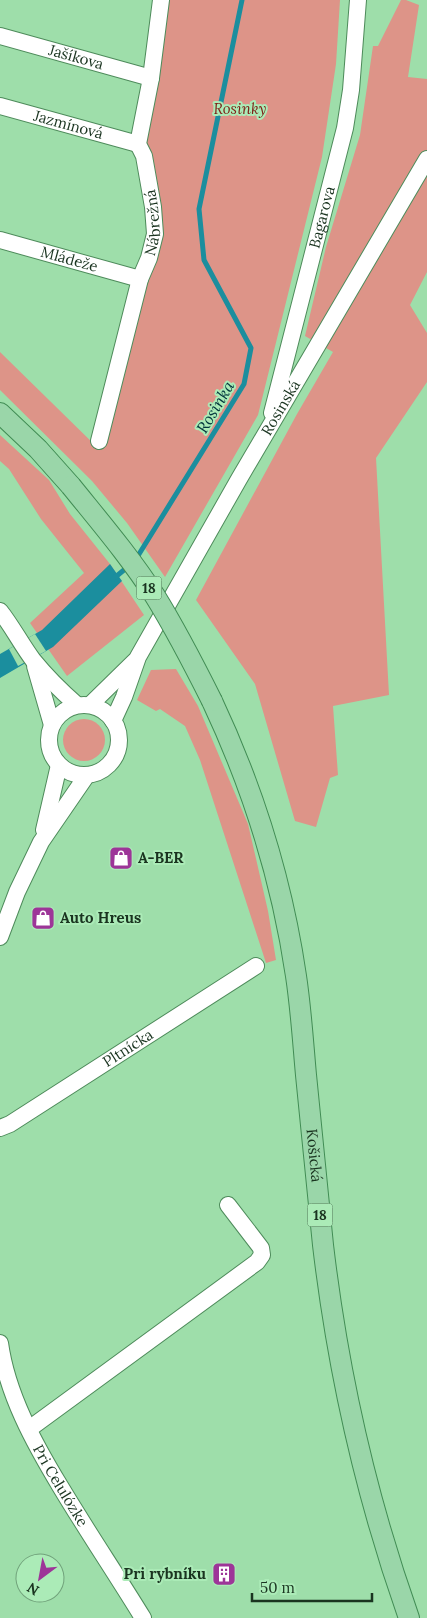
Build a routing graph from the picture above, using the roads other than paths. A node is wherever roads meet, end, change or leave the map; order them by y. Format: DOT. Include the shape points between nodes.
graph roads {
  1 [pos="358,0"];
  2 [pos="158,1"];
  3 [pos="0,36"];
  4 [pos="151,78"];
  5 [pos="0,106"];
  6 [pos="138,144"];
  7 [pos="427,159"];
  8 [pos="0,240"];
  9 [pos="140,279"];
  10 [pos="0,413"];
  11 [pos="268,430"];
  12 [pos="99,442"];
  13 [pos="0,611"];
  14 [pos="138,657"];
  15 [pos="32,659"];
  16 [pos="83,705"];
  17 [pos="113,721"];
  18 [pos="52,726"];
  19 [pos="59,765"];
  20 [pos="87,775"];
  21 [pos="42,842"];
  22 [pos="0,937"];
  23 [pos="256,966"];
  24 [pos="0,1128"];
  25 [pos="228,1205"];
  26 [pos="0,1343"];
  27 [pos="29,1429"];
  28 [pos="143,1618"];
  29 [pos="409,1618"];
  1 -- 11 [label="street, Bagarova" via="345,128"];
  2 -- 4 [label="street"];
  3 -- 4 [label="street, Jašíkova"];
  4 -- 6 [label="street"];
  5 -- 6 [label="street, Jazmínová"];
  6 -- 9 [label="street, Nábrežná" via="144,156 154,207 155,234"];
  7 -- 11 [label="street, Rosinská"];
  8 -- 9 [label="street, Mládeže"];
  9 -- 12 [label="street, Nábrežná"];
  10 -- 29 [label="main road, Košická / 18, bridge" via="71,486 113,537 154,595 212,701 255,807 279,889 296,978 323,1246 342,1371 374,1511"];
  11 -- 14 [label="street, Rosinská"];
  13 -- 15 [label="street"];
  14 -- 16 [label="street, Rosinská"];
  14 -- 17 [label="street, Rosinská"];
  15 -- 16 [label="street" via="56,686"];
  15 -- 18 [label="street"];
  16 -- 17 [label="street" via="103,710"];
  16 -- 18 [label="street" via="66,709"];
  17 -- 20 [label="street" via="119,744 115,755 99,772"];
  18 -- 19 [label="street" via="49,746"];
  19 -- 20 [label="street" via="72,773"];
  19 -- 21 [label="street"];
  20 -- 21 [label="street"];
  21 -- 22 [label="street" via="17,892"];
  23 -- 24 [label="street, Pltnícka"];
  25 -- 27 [label="street" via="261,1248 258,1262"];
  26 -- 27 [label="street, Pri Celulózke" via="14,1394"];
  27 -- 28 [label="street, Pri Celulózke" via="47,1465"];
}
